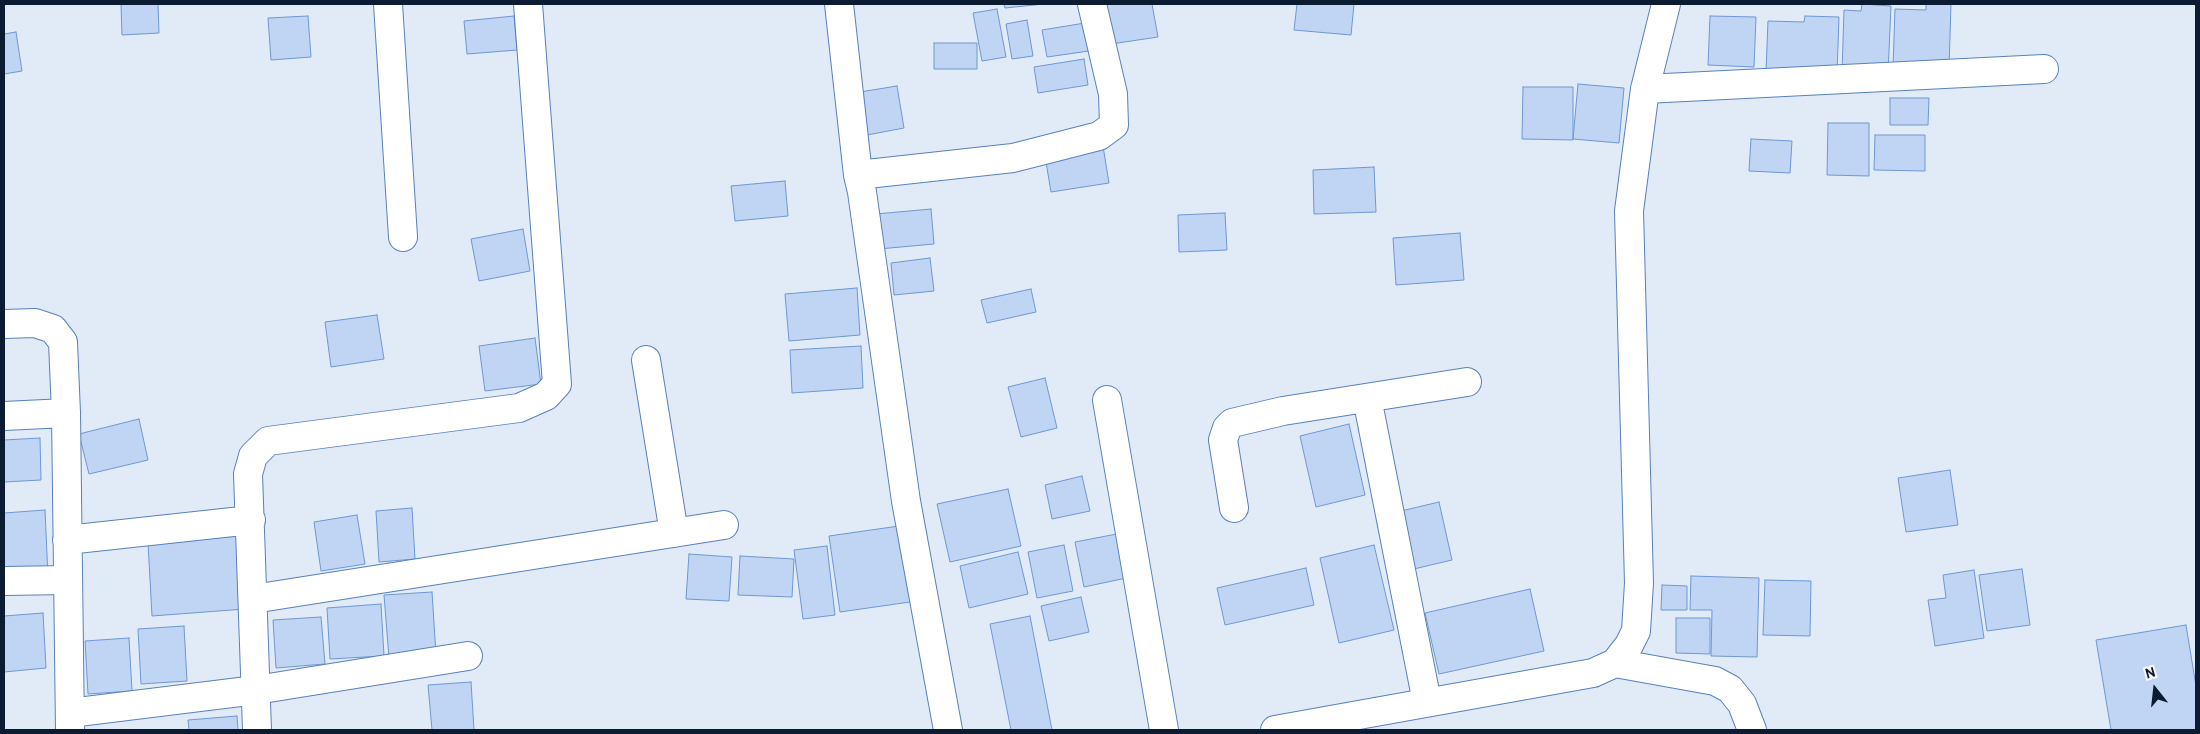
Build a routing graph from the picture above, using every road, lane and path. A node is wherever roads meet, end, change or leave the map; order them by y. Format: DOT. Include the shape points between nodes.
graph roads {
  1 [pos="388,4"];
  2 [pos="528,4"];
  3 [pos="839,4"];
  4 [pos="1092,4"];
  5 [pos="1666,4"];
  6 [pos="2044,69"];
  7 [pos="1644,89"];
  8 [pos="858,175"];
  9 [pos="403,237"];
  10 [pos="4,324"];
  11 [pos="646,360"];
  12 [pos="1467,382"];
  13 [pos="1367,398"];
  14 [pos="1107,400"];
  15 [pos="66,413"];
  16 [pos="4,416"];
  17 [pos="1234,508"];
  18 [pos="251,520"];
  19 [pos="724,525"];
  20 [pos="674,533"];
  21 [pos="67,540"];
  22 [pos="68,580"];
  23 [pos="4,581"];
  24 [pos="253,599"];
  25 [pos="468,656"];
  26 [pos="1615,663"];
  27 [pos="256,690"];
  28 [pos="1427,702"];
  29 [pos="70,722"];
  30 [pos="1353,724"];
  31 [pos="257,730"];
  32 [pos="948,730"];
  33 [pos="1164,730"];
  34 [pos="1275,730"];
  35 [pos="1752,730"];
  1 -- 9 [label="street"];
  2 -- 18 [label="street" via="557,384 546,396 519,408 268,441 253,456 248,474"];
  3 -- 8 [label="street"];
  4 -- 8 [label="street" via="1113,94 1114,125 1099,136 1013,158"];
  5 -- 7 [label="street"];
  6 -- 7 [label="street"];
  7 -- 26 [label="street" via="1629,211 1639,583 1636,631 1630,645"];
  8 -- 32 [label="street" via="906,500"];
  10 -- 15 [label="street" via="35,323 53,329 63,342"];
  11 -- 20 [label="street"];
  12 -- 13 [label="street"];
  13 -- 17 [label="street" via="1232,423 1223,440"];
  13 -- 28 [label="street"];
  14 -- 33 [label="street"];
  15 -- 16 [label="street"];
  15 -- 21 [label="street"];
  18 -- 21 [label="street"];
  18 -- 24 [label="street"];
  19 -- 20 [label="street"];
  20 -- 24 [label="street"];
  21 -- 22 [label="street"];
  22 -- 23 [label="street"];
  22 -- 29 [label="street"];
  24 -- 27 [label="street"];
  25 -- 27 [label="street"];
  26 -- 28 [label="street" via="1593,672"];
  26 -- 35 [label="street" via="1715,681 1730,689 1742,704"];
  27 -- 29 [label="street"];
  27 -- 31 [label="street"];
  28 -- 30 [label="street"];
  30 -- 34 [label="street"];
}
